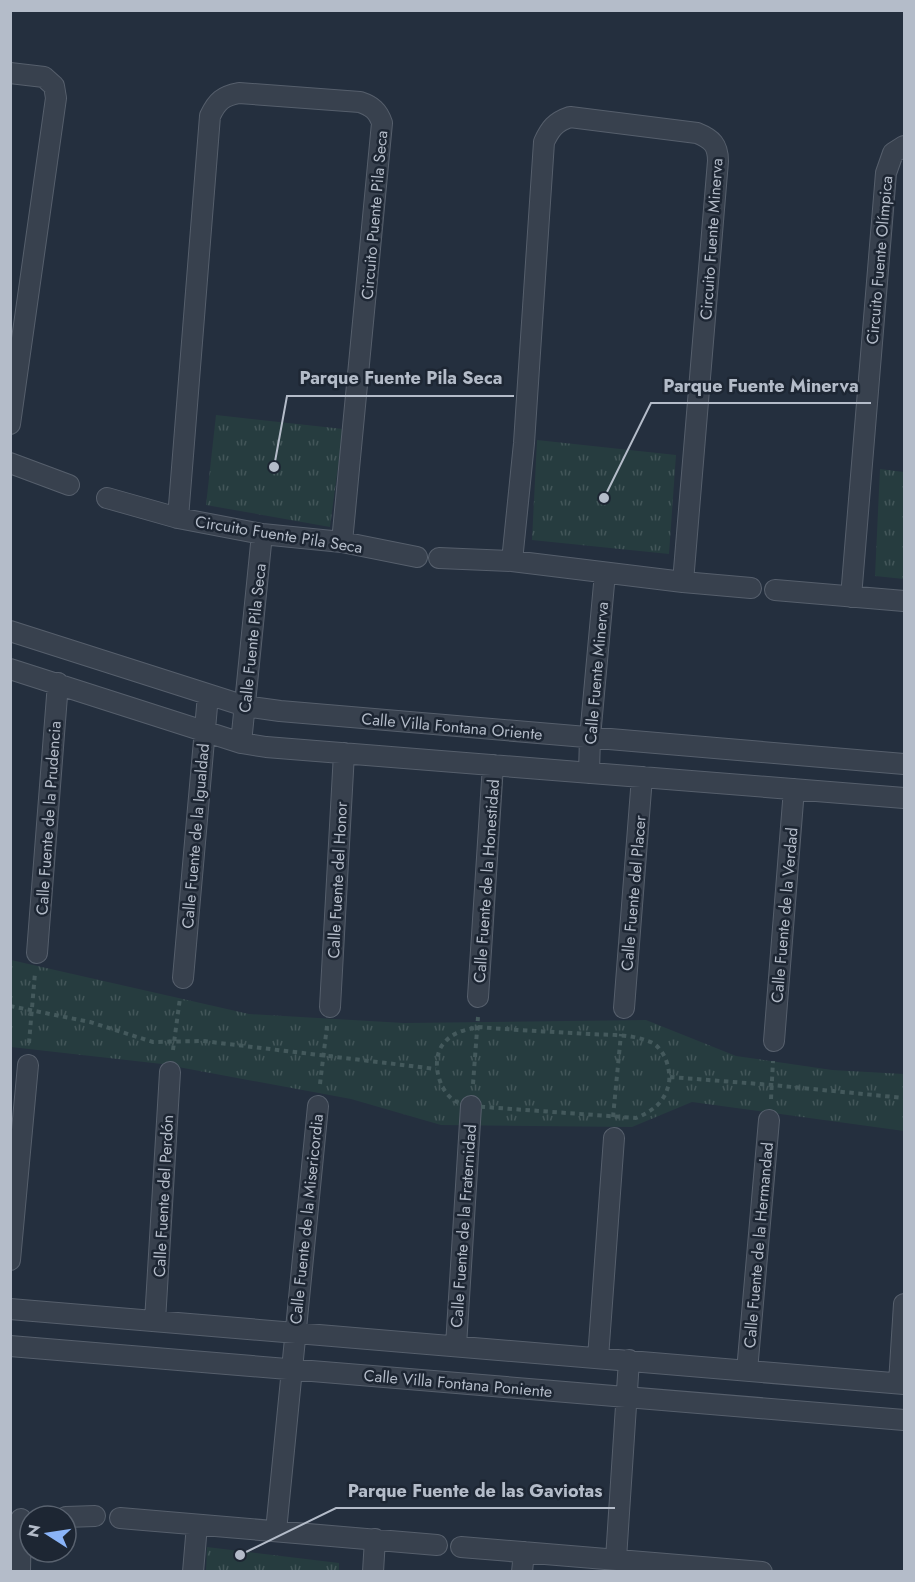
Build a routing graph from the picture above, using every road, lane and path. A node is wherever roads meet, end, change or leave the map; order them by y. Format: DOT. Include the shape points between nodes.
graph roads {
  1 [pos="10,73"];
  2 [pos="904,146"];
  3 [pos="10,424"];
  4 [pos="10,463"];
  5 [pos="69,485"];
  6 [pos="107,498"];
  7 [pos="178,518"];
  8 [pos="262,534"];
  9 [pos="342,542"];
  10 [pos="417,557"];
  11 [pos="439,558"];
  12 [pos="512,561"];
  13 [pos="605,573"];
  14 [pos="683,582"];
  15 [pos="751,588"];
  16 [pos="775,590"];
  17 [pos="851,597"];
  18 [pos="904,601"];
  19 [pos="10,631"];
  20 [pos="10,669"];
  21 [pos="58,683"];
  22 [pos="208,695"];
  23 [pos="245,706"];
  24 [pos="204,731"];
  25 [pos="590,737"];
  26 [pos="241,743"];
  27 [pos="344,753"];
  28 [pos="904,764"];
  29 [pos="493,765"];
  30 [pos="589,773"];
  31 [pos="642,777"];
  32 [pos="794,789"];
  33 [pos="904,798"];
  34 [pos="37,953"];
  35 [pos="183,978"];
  36 [pos="478,997"];
  37 [pos="10,1006"];
  38 [pos="330,1007"];
  39 [pos="624,1008"];
  40 [pos="31,1009"];
  41 [pos="478,1027"];
  42 [pos="621,1036"];
  43 [pos="175,1041"];
  44 [pos="774,1041"];
  45 [pos="323,1056"];
  46 [pos="28,1065"];
  47 [pos="436,1069"];
  48 [pos="170,1072"];
  49 [pos="670,1077"];
  50 [pos="772,1085"];
  51 [pos="904,1098"];
  52 [pos="318,1106"];
  53 [pos="471,1106"];
  54 [pos="613,1118"];
  55 [pos="769,1120"];
  56 [pos="614,1138"];
  57 [pos="10,1260"];
  58 [pos="904,1304"];
  59 [pos="10,1309"];
  60 [pos="155,1321"];
  61 [pos="294,1332"];
  62 [pos="10,1346"];
  63 [pos="456,1346"];
  64 [pos="598,1358"];
  65 [pos="629,1360"];
  66 [pos="292,1369"];
  67 [pos="747,1371"];
  68 [pos="902,1383"];
  69 [pos="626,1397"];
  70 [pos="904,1420"];
  71 [pos="95,1516"];
  72 [pos="78,1517"];
  73 [pos="120,1518"];
  74 [pos="197,1525"];
  75 [pos="276,1531"];
  76 [pos="375,1539"];
  77 [pos="437,1545"];
  78 [pos="461,1546"];
  79 [pos="524,1552"];
  80 [pos="616,1559"];
  81 [pos="696,1569"];
  82 [pos="194,1572"];
  83 [pos="373,1572"];
  84 [pos="522,1572"];
  85 [pos="762,1572"];
  1 -- 3 [label="street" via="44,77 54,86 56,98"];
  2 -- 17 [label="street, Circuito Fuente Olímpica" via="893,153 886,173"];
  4 -- 5 [label="street"];
  6 -- 7 [label="street, Circuito Fuente Pila Seca"];
  7 -- 8 [label="street, Circuito Fuente Pila Seca"];
  7 -- 9 [label="street, Circuito Puente Pila Seca" via="210,116 221,98 239,93 360,102 371,105 382,123"];
  8 -- 9 [label="street, Circuito Fuente Pila Seca"];
  8 -- 23 [label="street, Calle Fuente Pila Seca"];
  9 -- 10 [label="street, Circuito Fuente Pila Seca"];
  11 -- 12 [label="street"];
  12 -- 13 [label="street"];
  12 -- 14 [label="street, Circuito Fuente Minerva" via="525,431 544,142 555,123 570,117 697,132 715,144 718,161"];
  13 -- 14 [label="street"];
  13 -- 25 [label="street, Calle Fuente Minerva"];
  14 -- 15 [label="street"];
  16 -- 17 [label="street"];
  17 -- 18 [label="street"];
  19 -- 22 [label="street, Calle Villa Fontana Oriente"];
  20 -- 21 [label="street"];
  21 -- 24 [label="street"];
  21 -- 34 [label="street, Calle Fuente de la Prudencia"];
  22 -- 23 [label="street, Calle Villa Fontana Oriente"];
  22 -- 24 [label="street, Calle Fuente de la Igualdad"];
  23 -- 25 [label="street, Calle Villa Fontana Oriente"];
  23 -- 26 [label="street, Calle Fuente Pila Seca"];
  24 -- 26 [label="street"];
  24 -- 35 [label="street, Calle Fuente de la Igualdad"];
  25 -- 28 [label="street, Calle Villa Fontana Oriente"];
  25 -- 30 [label="street, Calle Fuente Minerva"];
  26 -- 27 [label="street"];
  27 -- 29 [label="street"];
  27 -- 38 [label="street, Calle Fuente del Honor"];
  29 -- 30 [label="street"];
  29 -- 36 [label="street, Calle Fuente de la Honestidad"];
  30 -- 31 [label="street"];
  31 -- 32 [label="street"];
  31 -- 39 [label="street, Calle Fuente del Placer"];
  32 -- 33 [label="street"];
  32 -- 44 [label="street, Calle Fuente de la Verdad"];
  34 -- 40 [label="path"];
  35 -- 43 [label="path"];
  36 -- 41 [label="path"];
  37 -- 40 [label="path"];
  38 -- 45 [label="path"];
  39 -- 42 [label="path"];
  40 -- 43 [label="path" via="153,1041"];
  40 -- 46 [label="path"];
  41 -- 42 [label="path"];
  41 -- 47 [label="path" via="457,1032 443,1043"];
  41 -- 53 [label="path"];
  42 -- 49 [label="path" via="650,1041 668,1063"];
  42 -- 54 [label="path"];
  43 -- 45 [label="path"];
  43 -- 48 [label="path"];
  44 -- 50 [label="path"];
  45 -- 47 [label="path"];
  45 -- 52 [label="path"];
  46 -- 57 [label="street"];
  47 -- 53 [label="path" via="447,1093 455,1101"];
  48 -- 60 [label="street, Calle Fuente del Perdón"];
  49 -- 50 [label="path"];
  49 -- 54 [label="path" via="660,1104 649,1113 636,1118"];
  50 -- 51 [label="path"];
  50 -- 55 [label="path"];
  52 -- 61 [label="street, Calle Fuente de la Misericordia"];
  53 -- 54 [label="path"];
  53 -- 63 [label="street, Calle Fuente de la Fraternidad"];
  54 -- 56 [label="path"];
  55 -- 67 [label="street, Calle Fuente de la Hermandad"];
  56 -- 64 [label="street"];
  58 -- 68 [label="street"];
  59 -- 60 [label="street"];
  60 -- 61 [label="street"];
  61 -- 63 [label="street"];
  61 -- 66 [label="street, Calle Fuente de la Misericordia"];
  62 -- 66 [label="street, Calle Villa Fontana Poniente"];
  63 -- 64 [label="street"];
  64 -- 65 [label="street"];
  65 -- 67 [label="street"];
  65 -- 69 [label="street"];
  66 -- 69 [label="street, Calle Villa Fontana Poniente"];
  66 -- 75 [label="street, Calle Fuente de la Misericordia"];
  67 -- 68 [label="street"];
  69 -- 70 [label="street, Calle Villa Fontana Poniente"];
  69 -- 80 [label="street"];
  71 -- 72 [label="street"];
  73 -- 74 [label="street"];
  74 -- 75 [label="street"];
  74 -- 82 [label="street"];
  75 -- 76 [label="street"];
  76 -- 77 [label="street"];
  76 -- 83 [label="street"];
  78 -- 79 [label="street"];
  79 -- 80 [label="street"];
  79 -- 84 [label="street"];
  80 -- 81 [label="street"];
  81 -- 85 [label="street"];
}
